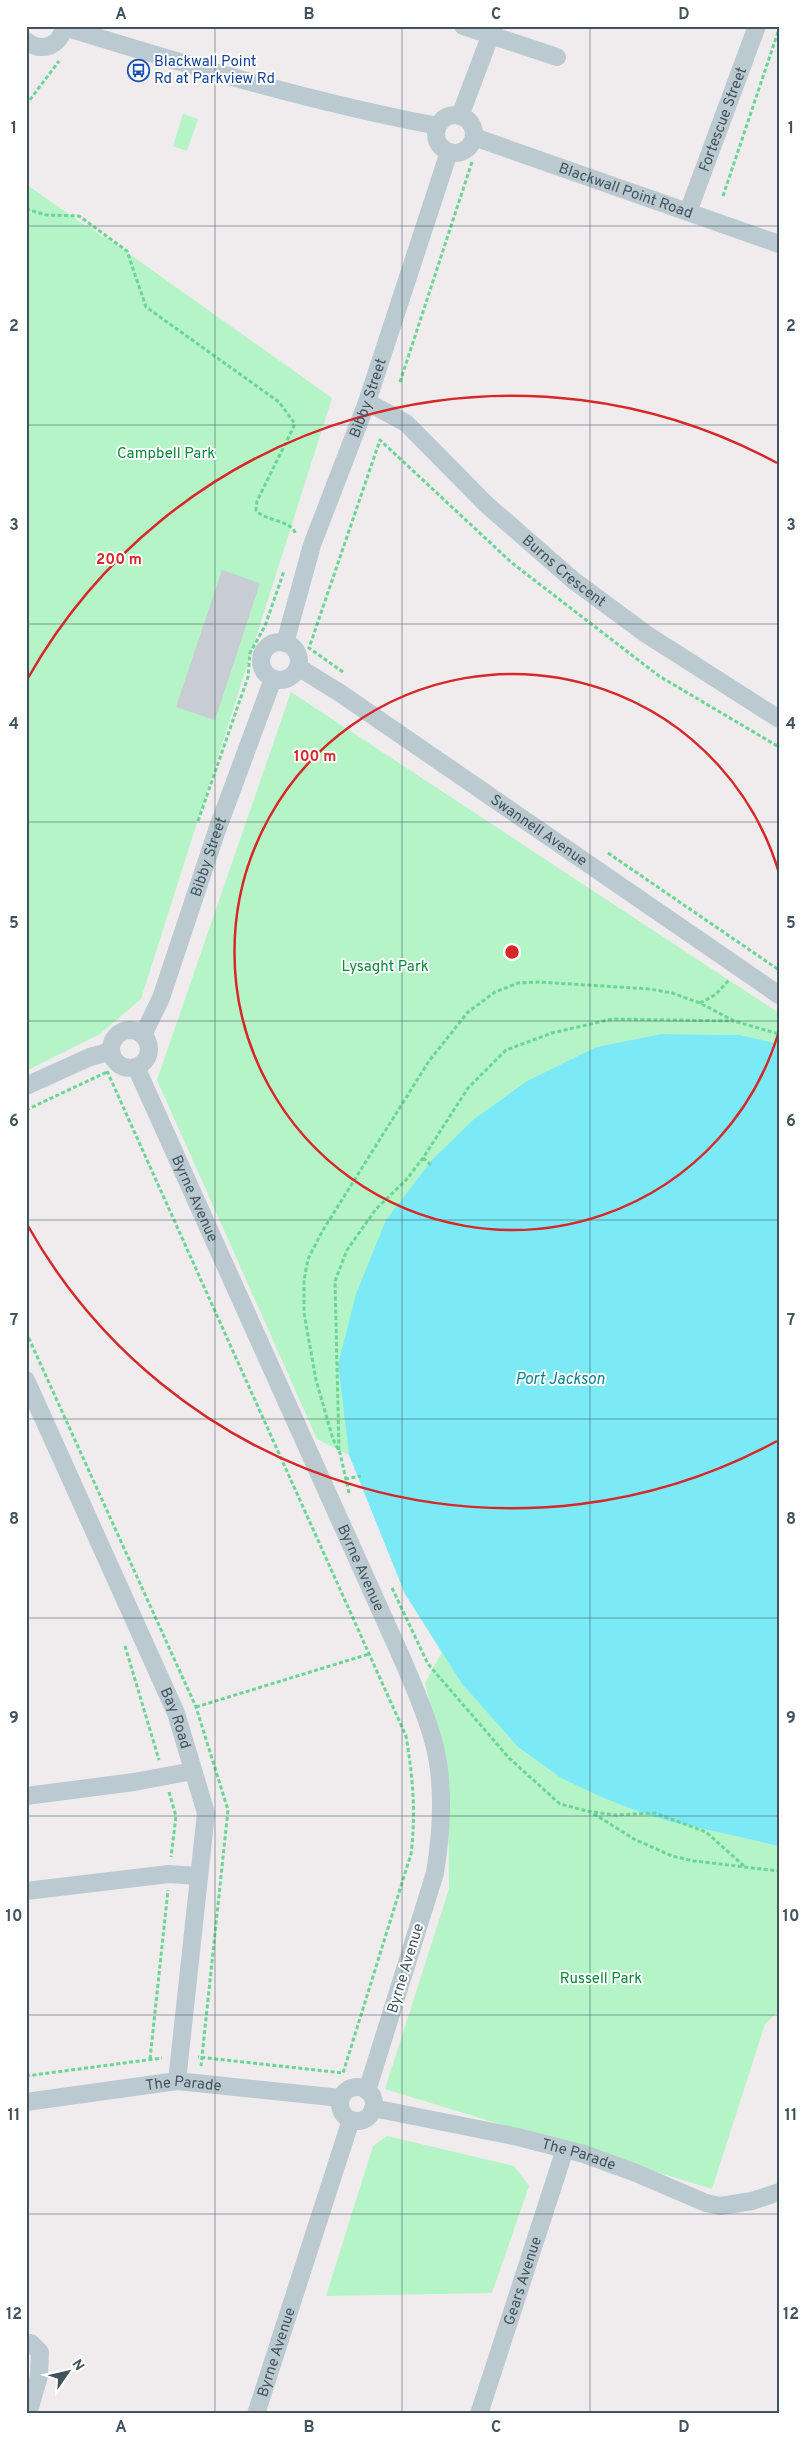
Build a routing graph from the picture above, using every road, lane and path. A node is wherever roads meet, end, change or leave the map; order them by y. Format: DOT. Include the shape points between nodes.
graph roads {
  1 [pos="463,26"];
  2 [pos="757,26"];
  3 [pos="64,27"];
  4 [pos="779,29"];
  5 [pos="492,31"];
  6 [pos="28,49"];
  7 [pos="64,56"];
  8 [pos="557,57"];
  9 [pos="26,105"];
  10 [pos="460,116"];
  11 [pos="438,126"];
  12 [pos="474,137"];
  13 [pos="449,152"];
  14 [pos="472,162"];
  15 [pos="723,196"];
  16 [pos="26,208"];
  17 [pos="688,212"];
  18 [pos="779,244"];
  19 [pos="400,382"];
  20 [pos="367,402"];
  21 [pos="380,440"];
  22 [pos="297,536"];
  23 [pos="287,563"];
  24 [pos="285,642"];
  25 [pos="309,648"];
  26 [pos="298,667"];
  27 [pos="273,679"];
  28 [pos="778,718"];
  29 [pos="198,821"];
  30 [pos="739,968"];
  31 [pos="779,995"];
  32 [pos="700,1003"];
  33 [pos="734,1021"];
  34 [pos="779,1034"];
  35 [pos="143,1035"];
  36 [pos="105,1052"];
  37 [pos="136,1067"];
  38 [pos="107,1072"];
  39 [pos="26,1086"];
  40 [pos="26,1110"];
  41 [pos="423,1158"];
  42 [pos="431,1165"];
  43 [pos="26,1380"];
  44 [pos="340,1453"];
  45 [pos="361,1476"];
  46 [pos="345,1479"];
  47 [pos="353,1502"];
  48 [pos="390,1583"];
  49 [pos="124,1644"];
  50 [pos="369,1654"];
  51 [pos="196,1707"];
  52 [pos="193,1771"];
  53 [pos="164,1776"];
  54 [pos="26,1796"];
  55 [pos="591,1812"];
  56 [pos="744,1866"];
  57 [pos="779,1871"];
  58 [pos="170,1874"];
  59 [pos="199,1876"];
  60 [pos="26,1891"];
  61 [pos="191,2055"];
  62 [pos="165,2057"];
  63 [pos="150,2059"];
  64 [pos="26,2076"];
  65 [pos="177,2081"];
  66 [pos="367,2090"];
  67 [pos="341,2098"];
  68 [pos="26,2102"];
  69 [pos="373,2108"];
  70 [pos="351,2120"];
  71 [pos="565,2149"];
  72 [pos="779,2192"];
  73 [pos="26,2344"];
  74 [pos="28,2414"];
  75 [pos="256,2414"];
  76 [pos="479,2414"];
  1 -- 5 [label="street"];
  2 -- 17 [label="street, Fortescue Street"];
  3 -- 6 [label="street" via="53,45"];
  3 -- 11 [label="street" via="231,78"];
  4 -- 15 [label="path"];
  5 -- 8 [label="street"];
  5 -- 10 [label="street"];
  7 -- 9 [label="path"];
  10 -- 11 [label="street" via="447,117"];
  10 -- 12 [label="street" via="472,126"];
  11 -- 13 [label="street" via="436,139"];
  12 -- 13 [label="street" via="472,144 462,152"];
  12 -- 17 [label="street, Blackwall Point Road"];
  13 -- 20 [label="street, Bibby Street"];
  14 -- 19 [label="path"];
  16 -- 22 [label="path" via="46,215 79,216 127,251 146,307 279,402 295,424 256,510 290,526"];
  17 -- 18 [label="street, Blackwall Point Road"];
  20 -- 24 [label="street, Bibby Street" via="312,545"];
  20 -- 28 [label="street, Burns Crescent" via="406,423 487,505 573,580 646,634"];
  21 -- 25 [label="path"];
  23 -- 29 [label="path" via="265,626 250,653 248,677"];
  24 -- 26 [label="street" via="298,655"];
  24 -- 27 [label="street" via="274,642 262,655 264,672"];
  26 -- 27 [label="street" via="288,678"];
  26 -- 30 [label="street, Swannell Avenue"];
  27 -- 35 [label="street, Bibby Street" via="217,830 161,998"];
  30 -- 31 [label="street, Swannell Avenue"];
  30 -- 32 [label="path" via="724,987"];
  32 -- 33 [label="path"];
  32 -- 44 [label="path" via="650,989 518,983 495,992 468,1012 449,1033 367,1157 308,1258 304,1313 311,1358 332,1439"];
  33 -- 34 [label="path"];
  33 -- 41 [label="path" via="612,1018 552,1033 506,1050 468,1088"];
  35 -- 36 [label="street" via="125,1031 114,1038"];
  35 -- 37 [label="street" via="149,1053"];
  36 -- 37 [label="street" via="119,1065"];
  36 -- 38 [label="path"];
  36 -- 39 [label="street"];
  37 -- 66 [label="street, Byrne Avenue" via="400,1654 433,1741 441,1812 435,1873"];
  38 -- 40 [label="path"];
  38 -- 50 [label="path"];
  41 -- 42 [label="path"];
  41 -- 44 [label="path" via="376,1210 347,1250 335,1281"];
  43 -- 52 [label="street, Bay Road" via="176,1713"];
  44 -- 46 [label="path"];
  45 -- 46 [label="path"];
  46 -- 47 [label="path"];
  48 -- 55 [label="path" via="428,1664 453,1695 509,1758 560,1804"];
  49 -- 53 [label="path"];
  50 -- 51 [label="path"];
  50 -- 61 [label="path" via="406,1736 415,1820 410,1854 343,2073"];
  52 -- 53 [label="street"];
  52 -- 59 [label="street, Bay Road" via="206,1814"];
  53 -- 54 [label="street"];
  53 -- 58 [label="path" via="176,1816"];
  55 -- 56 [label="path" via="634,1839 672,1856"];
  55 -- 56 [label="path" via="615,1815 655,1813 706,1832"];
  56 -- 57 [label="path"];
  58 -- 59 [label="street"];
  58 -- 60 [label="street"];
  58 -- 63 [label="path"];
  59 -- 65 [label="street, Bay Road"];
  62 -- 63 [label="path"];
  63 -- 64 [label="path"];
  65 -- 67 [label="street, The Parade"];
  65 -- 68 [label="street, The Parade"];
  66 -- 67 [label="street" via="352,2087"];
  66 -- 69 [label="street" via="373,2098"];
  67 -- 70 [label="street" via="343,2113"];
  69 -- 70 [label="street" via="362,2120"];
  69 -- 71 [label="street, The Parade"];
  70 -- 75 [label="street, Byrne Avenue"];
  71 -- 72 [label="street, The Parade" via="720,2206 752,2201"];
  71 -- 76 [label="street, Gears Avenue"];
  73 -- 74 [label="street" via="31,2343 40,2352 39,2376"];
}
